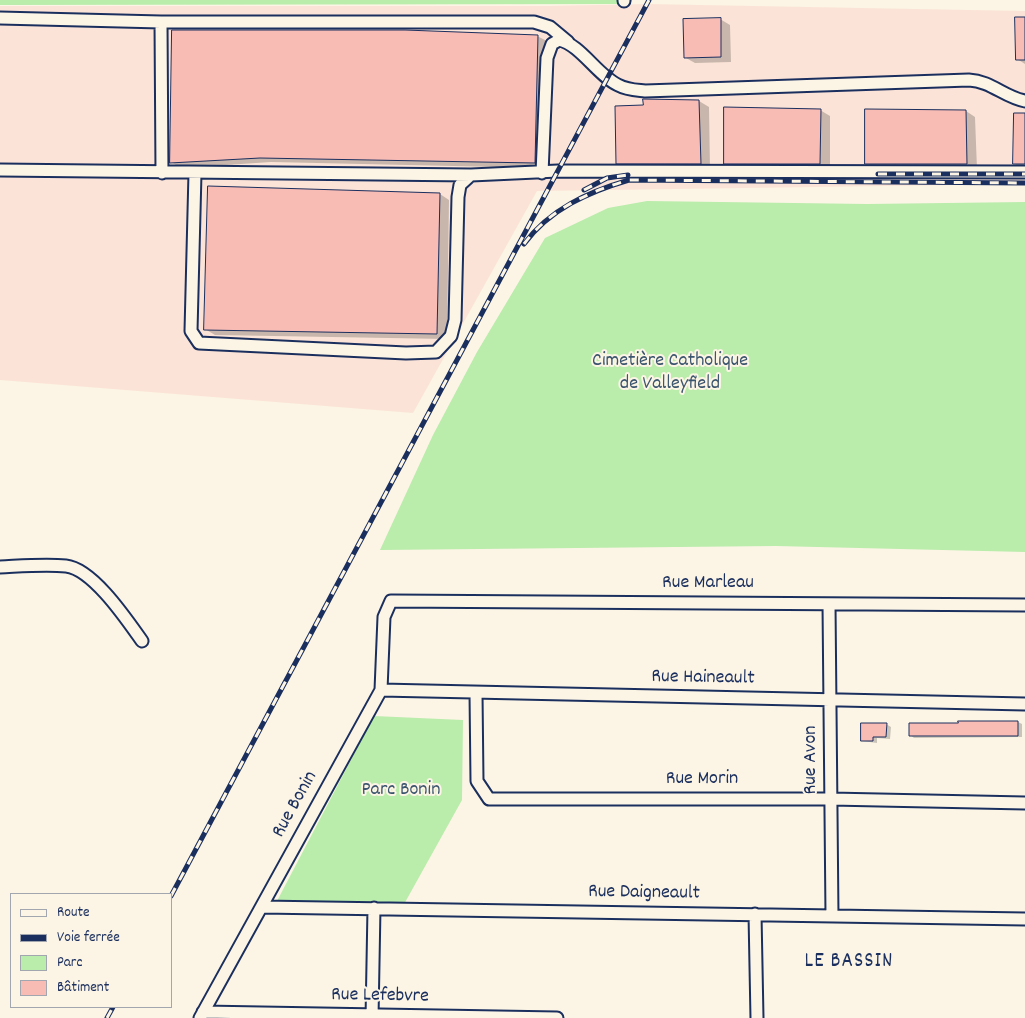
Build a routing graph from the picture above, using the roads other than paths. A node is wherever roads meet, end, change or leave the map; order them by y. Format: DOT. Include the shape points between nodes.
graph roads {
  1 [pos="0,18"];
  2 [pos="161,22"];
  3 [pos="575,49"];
  4 [pos="1025,101"];
  5 [pos="0,170"];
  6 [pos="195,172"];
  7 [pos="1025,172"];
  8 [pos="162,173"];
  9 [pos="542,173"];
  10 [pos="471,175"];
  11 [pos="0,567"];
  12 [pos="391,601"];
  13 [pos="829,604"];
  14 [pos="1025,605"];
  15 [pos="142,641"];
  16 [pos="381,690"];
  17 [pos="476,692"];
  18 [pos="830,700"];
  19 [pos="1025,704"];
  20 [pos="831,799"];
  21 [pos="1025,803"];
  22 [pos="262,907"];
  23 [pos="374,908"];
  24 [pos="755,914"];
  25 [pos="832,916"];
  26 [pos="1025,919"];
  27 [pos="202,1015"];
  28 [pos="372,1017"];
  29 [pos="557,1018"];
  30 [pos="757,1018"];
  1 -- 2 [label="street"];
  2 -- 3 [label="street" via="534,22 550,27"];
  2 -- 8 [label="street"];
  3 -- 4 [label="street" via="608,78 628,89 645,91 980,80"];
  3 -- 9 [label="street" via="559,40 548,50"];
  5 -- 8 [label="street"];
  6 -- 8 [label="street"];
  6 -- 10 [label="street"];
  6 -- 10 [label="street" via="191,331 199,343 406,353 436,352 451,336 455,320 458,196 460,185"];
  7 -- 9 [label="street"];
  9 -- 10 [label="street"];
  11 -- 15 [label="street" via="68,566 83,573 118,606"];
  12 -- 13 [label="street, Rue Marleau"];
  12 -- 16 [label="street, Rue Bonin" via="384,617"];
  13 -- 14 [label="street, Rue Marleau"];
  13 -- 18 [label="street, Rue Avon"];
  16 -- 17 [label="street, Rue Haineault"];
  16 -- 22 [label="street, Rue Bonin"];
  17 -- 18 [label="street, Rue Haineault"];
  17 -- 20 [label="street, Rue Morin" via="477,781 489,799"];
  18 -- 19 [label="street, Rue Haineault"];
  18 -- 20 [label="street, Rue Avon"];
  20 -- 21 [label="street, Rue Morin"];
  20 -- 25 [label="street, Rue Avon"];
  22 -- 23 [label="street, Rue Daigneault"];
  22 -- 27 [label="street, Rue Bonin"];
  23 -- 24 [label="street, Rue Daigneault"];
  23 -- 28 [label="street"];
  24 -- 25 [label="street, Rue Daigneault"];
  24 -- 30 [label="street"];
  25 -- 26 [label="street, Rue Daigneault"];
  27 -- 28 [label="street, Rue Lefebvre"];
  28 -- 29 [label="street, Rue Lefebvre"];
}
